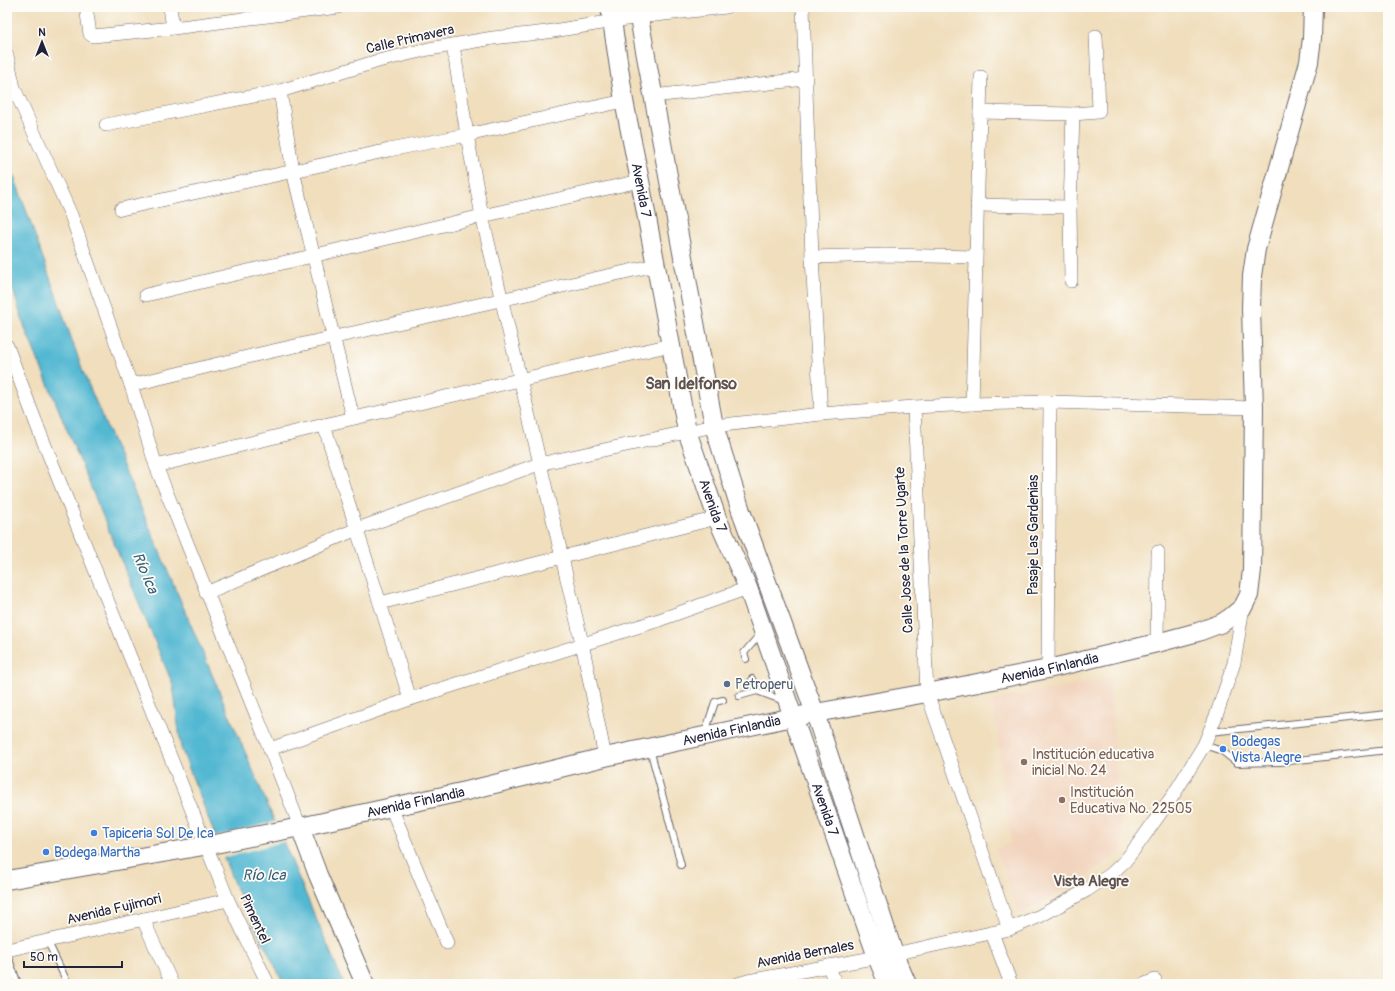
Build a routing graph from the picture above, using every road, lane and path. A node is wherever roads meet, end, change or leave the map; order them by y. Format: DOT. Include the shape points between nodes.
graph roads {
  1 [pos="86,7"];
  2 [pos="170,7"];
  3 [pos="338,7"];
  4 [pos="726,7"];
  5 [pos="803,7"];
  6 [pos="1313,7"];
  7 [pos="254,12"];
  8 [pos="637,12"];
  9 [pos="610,15"];
  10 [pos="173,28"];
  11 [pos="1096,36"];
  12 [pos="453,45"];
  13 [pos="7,56"];
  14 [pos="981,77"];
  15 [pos="805,79"];
  16 [pos="280,91"];
  17 [pos="653,96"];
  18 [pos="624,101"];
  19 [pos="980,112"];
  20 [pos="1073,114"];
  21 [pos="106,125"];
  22 [pos="467,135"];
  23 [pos="293,171"];
  24 [pos="640,181"];
  25 [pos="977,205"];
  26 [pos="1070,207"];
  27 [pos="121,209"];
  28 [pos="482,216"];
  29 [pos="314,256"];
  30 [pos="812,257"];
  31 [pos="975,257"];
  32 [pos="656,265"];
  33 [pos="1072,281"];
  34 [pos="146,295"];
  35 [pos="501,300"];
  36 [pos="333,338"];
  37 [pos="671,345"];
  38 [pos="7,346"];
  39 [pos="520,380"];
  40 [pos="131,385"];
  41 [pos="1050,402"];
  42 [pos="972,404"];
  43 [pos="914,407"];
  44 [pos="1254,408"];
  45 [pos="821,414"];
  46 [pos="353,418"];
  47 [pos="324,425"];
  48 [pos="714,426"];
  49 [pos="687,431"];
  50 [pos="539,464"];
  51 [pos="156,466"];
  52 [pos="716,518"];
  53 [pos="357,529"];
  54 [pos="1158,552"];
  55 [pos="562,557"];
  56 [pos="748,588"];
  57 [pos="206,593"];
  58 [pos="380,603"];
  59 [pos="1243,607"];
  60 [pos="763,630"];
  61 [pos="1157,642"];
  62 [pos="582,644"];
  63 [pos="746,659"];
  64 [pos="1048,669"];
  65 [pos="752,679"];
  66 [pos="757,691"];
  67 [pos="927,693"];
  68 [pos="739,696"];
  69 [pos="410,699"];
  70 [pos="723,700"];
  71 [pos="790,709"];
  72 [pos="815,713"];
  73 [pos="1388,714"];
  74 [pos="1209,732"];
  75 [pos="704,736"];
  76 [pos="1204,745"];
  77 [pos="270,748"];
  78 [pos="650,748"];
  79 [pos="1388,750"];
  80 [pos="605,758"];
  81 [pos="391,807"];
  82 [pos="293,828"];
  83 [pos="210,844"];
  84 [pos="681,865"];
  85 [pos="7,880"];
  86 [pos="228,900"];
  87 [pos="143,919"];
  88 [pos="1009,929"];
  89 [pos="992,933"];
  90 [pos="48,940"];
  91 [pos="448,942"];
  92 [pos="7,950"];
  93 [pos="7,954"];
  94 [pos="886,955"];
  95 [pos="829,966"];
  96 [pos="745,983"];
  97 [pos="18,984"];
  98 [pos="68,984"];
  99 [pos="172,984"];
  100 [pos="268,984"];
  101 [pos="365,984"];
  102 [pos="835,984"];
  103 [pos="888,984"];
  104 [pos="907,984"];
  105 [pos="1011,984"];
  1 -- 10 [label="street" via="90,34 93,36"];
  2 -- 10 [label="street"];
  3 -- 7 [label="street"];
  4 -- 8 [label="street, Calle Primavera"];
  5 -- 15 [label="street"];
  6 -- 44 [label="street" via="1309,62 1256,249 1252,276"];
  7 -- 10 [label="street"];
  8 -- 9 [label="street, Calle Primavera"];
  8 -- 17 [label="street, Avenida 7"];
  9 -- 12 [label="street, Calle Primavera"];
  9 -- 18 [label="street, Avenida 7"];
  11 -- 20 [label="street" via="1099,110 1095,113"];
  12 -- 16 [label="street, Calle Primavera" via="378,61"];
  12 -- 22 [label="street"];
  13 -- 40 [label="street" via="14,88 71,215"];
  14 -- 19 [label="street"];
  15 -- 17 [label="street"];
  15 -- 30 [label="street"];
  16 -- 21 [label="street, Calle Primavera"];
  16 -- 23 [label="street"];
  17 -- 48 [label="street, Avenida 7"];
  18 -- 22 [label="street"];
  18 -- 24 [label="street, Avenida 7"];
  19 -- 20 [label="street"];
  19 -- 25 [label="street"];
  20 -- 26 [label="street"];
  22 -- 23 [label="street"];
  22 -- 28 [label="street"];
  23 -- 27 [label="street"];
  23 -- 29 [label="street"];
  24 -- 28 [label="street"];
  24 -- 32 [label="street, Avenida 7"];
  25 -- 26 [label="street"];
  25 -- 31 [label="street"];
  26 -- 33 [label="street"];
  28 -- 29 [label="street"];
  28 -- 35 [label="street"];
  29 -- 34 [label="street"];
  29 -- 36 [label="street"];
  30 -- 31 [label="street" via="885,254"];
  30 -- 45 [label="street"];
  31 -- 42 [label="street"];
  32 -- 35 [label="street"];
  32 -- 37 [label="street, Avenida 7"];
  35 -- 36 [label="street"];
  35 -- 39 [label="street"];
  36 -- 40 [label="street"];
  36 -- 46 [label="street"];
  37 -- 39 [label="street"];
  37 -- 49 [label="street, Avenida 7"];
  38 -- 83 [label="street, Pimentel" via="38,428"];
  39 -- 46 [label="street"];
  39 -- 50 [label="street"];
  40 -- 51 [label="street"];
  41 -- 42 [label="street"];
  41 -- 44 [label="street"];
  41 -- 64 [label="street, Pasaje Las Gardenias"];
  42 -- 43 [label="street"];
  43 -- 45 [label="street"];
  43 -- 67 [label="street, Calle Jose de la Torre Ugarte"];
  44 -- 59 [label="street" via="1252,570 1249,595"];
  45 -- 48 [label="street"];
  46 -- 47 [label="street"];
  47 -- 51 [label="street"];
  47 -- 53 [label="street"];
  48 -- 49 [label="street"];
  48 -- 72 [label="street, Avenida 7" via="741,511"];
  49 -- 50 [label="street"];
  49 -- 52 [label="street, Avenida 7"];
  50 -- 53 [label="street"];
  50 -- 55 [label="street"];
  51 -- 57 [label="street"];
  52 -- 55 [label="street"];
  52 -- 56 [label="street, Avenida 7"];
  53 -- 57 [label="street"];
  53 -- 58 [label="street"];
  54 -- 61 [label="street"];
  55 -- 58 [label="street"];
  55 -- 62 [label="street"];
  56 -- 60 [label="street, Avenida 7"];
  56 -- 62 [label="street"];
  57 -- 77 [label="street"];
  58 -- 69 [label="street"];
  59 -- 61 [label="street, Avenida Finlandia" via="1222,623"];
  59 -- 74 [label="street, Avenida Bernales" via="1234,663"];
  60 -- 63 [label="lane" via="744,653"];
  60 -- 71 [label="street, Avenida 7"];
  61 -- 64 [label="street, Avenida Finlandia"];
  62 -- 69 [label="street"];
  62 -- 80 [label="street"];
  64 -- 67 [label="street, Avenida Finlandia"];
  65 -- 66 [label="lane"];
  66 -- 68 [label="lane"];
  66 -- 71 [label="lane"];
  67 -- 72 [label="street, Avenida Finlandia"];
  67 -- 88 [label="street, Calle Jose de la Torre Ugarte"];
  69 -- 77 [label="street"];
  70 -- 75 [label="lane" via="715,702"];
  71 -- 72 [label="street, Avenida Finlandia"];
  71 -- 75 [label="street, Avenida Finlandia"];
  71 -- 94 [label="street, Avenida 7"];
  72 -- 94 [label="street, Avenida 7"];
  73 -- 74 [label="lane"];
  74 -- 76 [label="street, Avenida Bernales"];
  75 -- 78 [label="street, Avenida Finlandia"];
  76 -- 79 [label="lane" via="1222,751 1237,763 1280,762"];
  76 -- 88 [label="street, Avenida Bernales" via="1140,844 1125,861 1110,875 1087,890 1040,916"];
  77 -- 82 [label="street"];
  78 -- 80 [label="street, Avenida Finlandia"];
  78 -- 84 [label="lane"];
  80 -- 81 [label="street, Avenida Finlandia"];
  81 -- 82 [label="street, Avenida Finlandia"];
  81 -- 91 [label="street"];
  82 -- 83 [label="street, Avenida Finlandia"];
  82 -- 101 [label="street" via="318,875"];
  83 -- 85 [label="street, Avenida Finlandia"];
  83 -- 86 [label="street, Pimentel"];
  86 -- 87 [label="street, Avenida Fujimori"];
  86 -- 100 [label="street, Pimentel"];
  87 -- 90 [label="street, Avenida Fujimori"];
  87 -- 99 [label="street"];
  88 -- 89 [label="street, Avenida Bernales"];
  89 -- 94 [label="street, Avenida Bernales"];
  89 -- 105 [label="street"];
  90 -- 92 [label="street, Avenida Fujimori"];
  90 -- 98 [label="lane"];
  93 -- 97 [label="lane"];
  94 -- 95 [label="street, Avenida Bernales"];
  94 -- 103 [label="street, Avenida 7"];
  94 -- 104 [label="street, Avenida 7"];
  95 -- 96 [label="street, Avenida Bernales"];
  95 -- 102 [label="street"];
}
